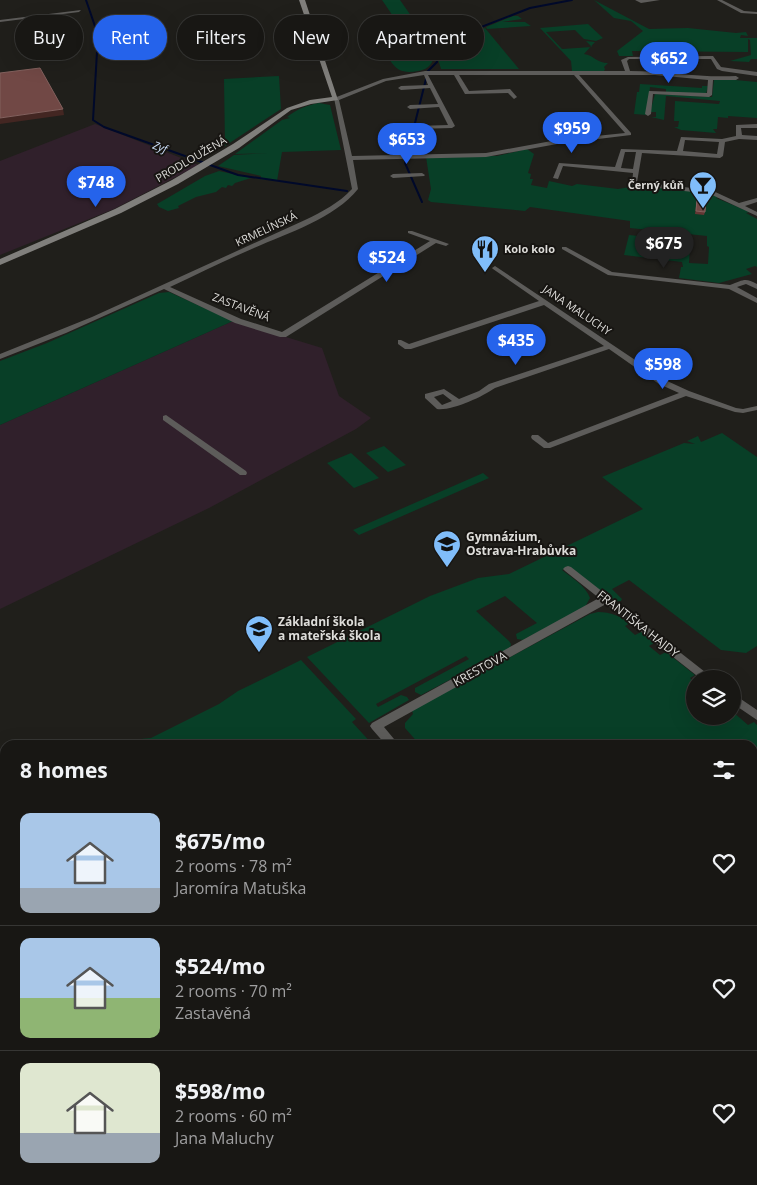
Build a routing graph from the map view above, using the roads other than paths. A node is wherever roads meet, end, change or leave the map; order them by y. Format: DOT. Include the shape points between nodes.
graph roads {
  1 [pos="302,0"];
  2 [pos="637,0"];
  3 [pos="658,0"];
  4 [pos="719,0"];
  5 [pos="79,11"];
  6 [pos="756,15"];
  7 [pos="0,21"];
  8 [pos="455,72"];
  9 [pos="516,72"];
  10 [pos="730,72"];
  11 [pos="424,73"];
  12 [pos="575,73"];
  13 [pos="628,73"];
  14 [pos="757,74"];
  15 [pos="734,78"];
  16 [pos="518,79"];
  17 [pos="711,79"];
  18 [pos="757,80"];
  19 [pos="431,86"];
  20 [pos="486,87"];
  21 [pos="401,88"];
  22 [pos="464,88"];
  23 [pos="514,97"];
  24 [pos="336,99"];
  25 [pos="441,105"];
  26 [pos="410,107"];
  27 [pos="648,114"];
  28 [pos="757,126"];
  29 [pos="417,128"];
  30 [pos="739,137"];
  31 [pos="757,138"];
  32 [pos="722,141"];
  33 [pos="639,152"];
  34 [pos="680,153"];
  35 [pos="392,157"];
  36 [pos="350,158"];
  37 [pos="618,169"];
  38 [pos="636,171"];
  39 [pos="422,176"];
  40 [pos="556,178"];
  41 [pos="757,200"];
  42 [pos="740,205"];
  43 [pos="757,214"];
  44 [pos="410,232"];
  45 [pos="435,240"];
  46 [pos="446,244"];
  47 [pos="564,248"];
  48 [pos="0,262"];
  49 [pos="495,268"];
  50 [pos="165,287"];
  51 [pos="731,287"];
  52 [pos="757,287"];
  53 [pos="757,301"];
  54 [pos="545,302"];
  55 [pos="401,342"];
  56 [pos="610,346"];
  57 [pos="0,357"];
  58 [pos="686,393"];
  59 [pos="458,402"];
  60 [pos="757,408"];
  61 [pos="166,418"];
  62 [pos="535,437"];
  63 [pos="243,473"];
  64 [pos="568,569"];
  65 [pos="606,599"];
  66 [pos="697,670"];
  67 [pos="741,704"];
  68 [pos="757,716"];
  69 [pos="389,740"];
  1 -- 24 [label="main road, KRMELÍNSKÁ"];
  2 -- 3 [label="street"];
  4 -- 6 [label="street"];
  5 -- 7 [label="street"];
  8 -- 9 [label="street"];
  8 -- 11 [label="street"];
  8 -- 22 [label="street"];
  9 -- 12 [label="street"];
  9 -- 16 [label="street"];
  10 -- 13 [label="street" via="719,68 713,57 632,57 624,60"];
  10 -- 14 [label="street"];
  10 -- 15 [label="street"];
  11 -- 19 [label="street"];
  11 -- 24 [label="street" via="379,82"];
  12 -- 13 [label="street"];
  12 -- 35 [label="street" via="629,134 486,155"];
  13 -- 17 [label="street" via="663,73"];
  15 -- 17 [label="street"];
  15 -- 18 [label="street"];
  17 -- 27 [label="street" via="709,96 651,92"];
  19 -- 21 [label="street"];
  19 -- 25 [label="street"];
  20 -- 22 [label="street"];
  22 -- 23 [label="street" via="467,93 509,90"];
  24 -- 36 [label="street, KRMELÍNSKÁ"];
  24 -- 48 [label="main road, PRODLOUŽENÁ" via="289,109 201,168 118,211"];
  25 -- 26 [label="street"];
  25 -- 29 [label="street" via="452,126"];
  28 -- 30 [label="street" via="738,126"];
  30 -- 31 [label="street"];
  30 -- 32 [label="street"];
  32 -- 34 [label="street" via="683,138"];
  32 -- 34 [label="street" via="720,156"];
  33 -- 34 [label="street"];
  33 -- 37 [label="street" via="623,150"];
  33 -- 38 [label="street"];
  35 -- 36 [label="street"];
  35 -- 39 [label="street" via="393,178"];
  36 -- 50 [label="street, KRMELÍNSKÁ" via="355,189 346,199 309,220"];
  37 -- 38 [label="street"];
  37 -- 40 [label="street" via="601,168 600,172 560,168"];
  38 -- 42 [label="street" via="634,184 711,192"];
  41 -- 42 [label="street"];
  42 -- 43 [label="street"];
  44 -- 45 [label="street"];
  45 -- 46 [label="street"];
  45 -- 50 [label="street, ZASTAVĚNÁ" via="283,334 238,321"];
  47 -- 51 [label="street" via="610,274"];
  49 -- 54 [label="street, JANA MALUCHY"];
  50 -- 57 [label="street, KRMELÍNSKÁ"];
  51 -- 52 [label="street" via="746,281"];
  51 -- 53 [label="street"];
  54 -- 55 [label="street" via="408,347"];
  54 -- 56 [label="street, JANA MALUCHY"];
  56 -- 58 [label="street, JANA MALUCHY" via="662,382"];
  56 -- 59 [label="street" via="492,386"];
  58 -- 60 [label="street, JANA MALUCHY" via="735,410"];
  58 -- 62 [label="street" via="547,446"];
  61 -- 63 [label="street"];
  64 -- 65 [label="street, FRANTIŠKA HAJDY"];
  65 -- 66 [label="street, FRANTIŠKA HAJDY"];
  65 -- 69 [label="street, KRESTOVA" via="376,726"];
  67 -- 68 [label="street"];
}
